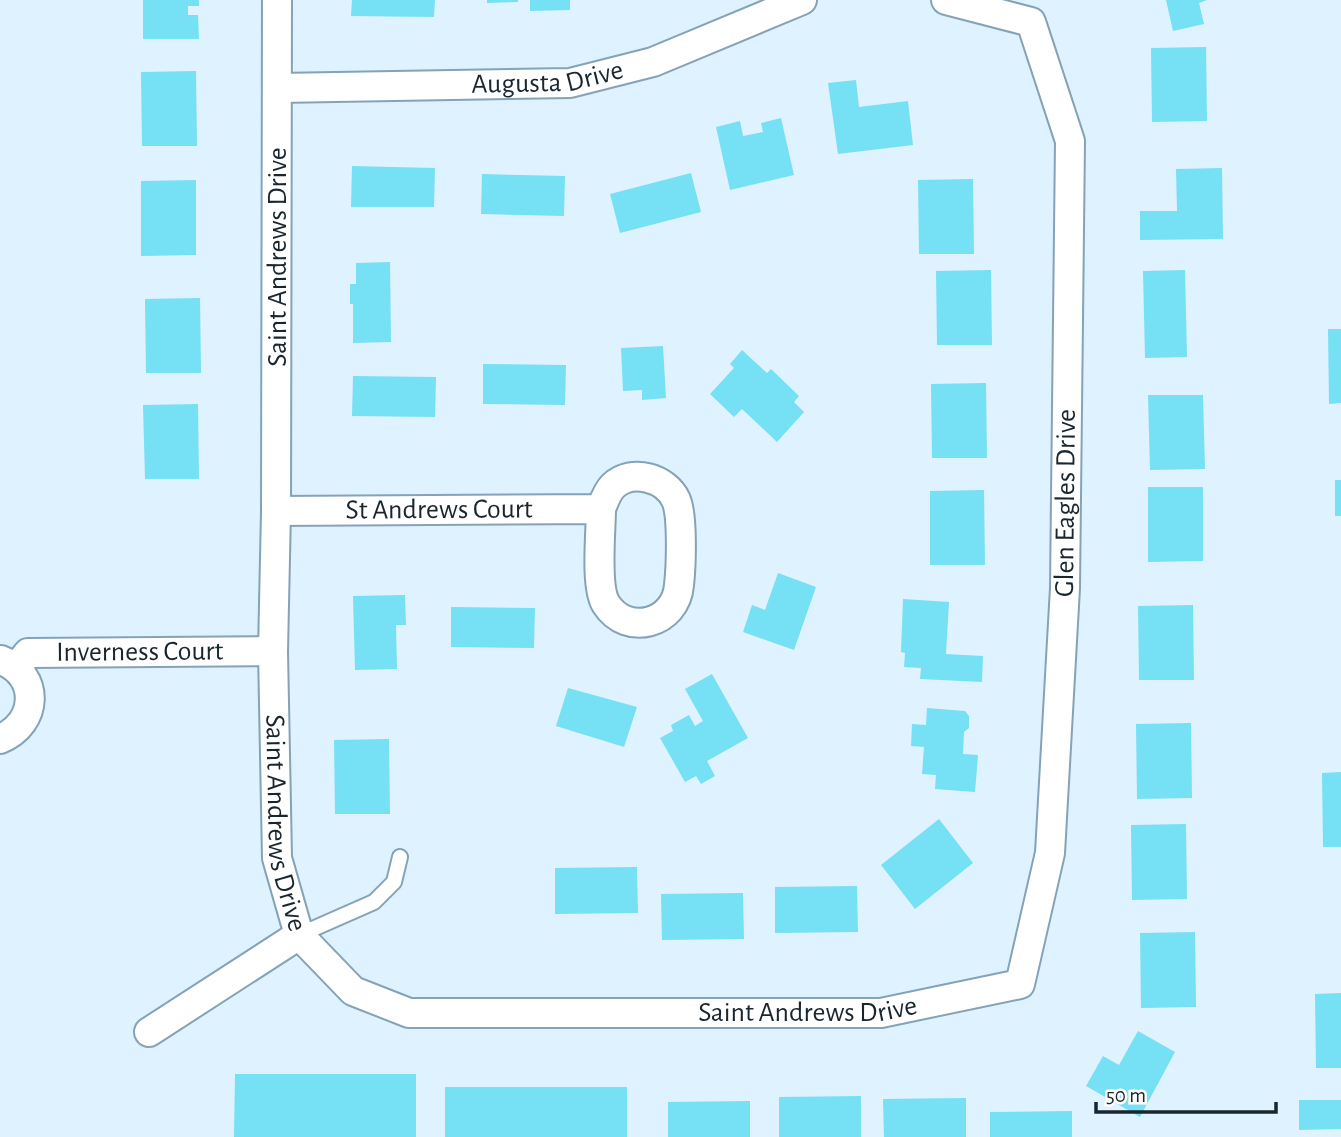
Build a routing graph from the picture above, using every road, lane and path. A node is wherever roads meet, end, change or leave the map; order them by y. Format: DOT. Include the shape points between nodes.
graph roads {
  1 [pos="277,0"];
  2 [pos="802,0"];
  3 [pos="946,0"];
  4 [pos="278,88"];
  5 [pos="601,509"];
  6 [pos="276,510"];
  7 [pos="272,651"];
  8 [pos="8,664"];
  9 [pos="0,739"];
  10 [pos="400,857"];
  11 [pos="299,935"];
  12 [pos="1020,984"];
  13 [pos="149,1032"];
  1 -- 4 [label="street, Saint Andrews Drive"];
  2 -- 4 [label="street, Augusta Drive" via="653,62 570,83"];
  3 -- 12 [label="street, Glen Eagles Drive" via="1031,22 1070,141 1065,588 1050,853"];
  4 -- 6 [label="street, Saint Andrews Drive"];
  5 -- 5 [label="street" via="614,485 624,479 649,478 671,491 680,512 679,588 663,616 638,624 624,620 606,604 600,591"];
  5 -- 6 [label="street, St Andrews Court"];
  6 -- 7 [label="street, Saint Andrews Drive"];
  7 -- 8 [label="street, Inverness Court" via="28,653"];
  7 -- 11 [label="street, Saint Andrews Drive" via="277,858"];
  8 -- 9 [label="street, Inverness Court" via="24,678 30,704 19,727"];
  10 -- 11 [label="lane" via="394,882 374,902"];
  11 -- 12 [label="street, Saint Andrews Drive" via="353,990 409,1013 881,1013"];
  11 -- 13 [label="street"];
}
